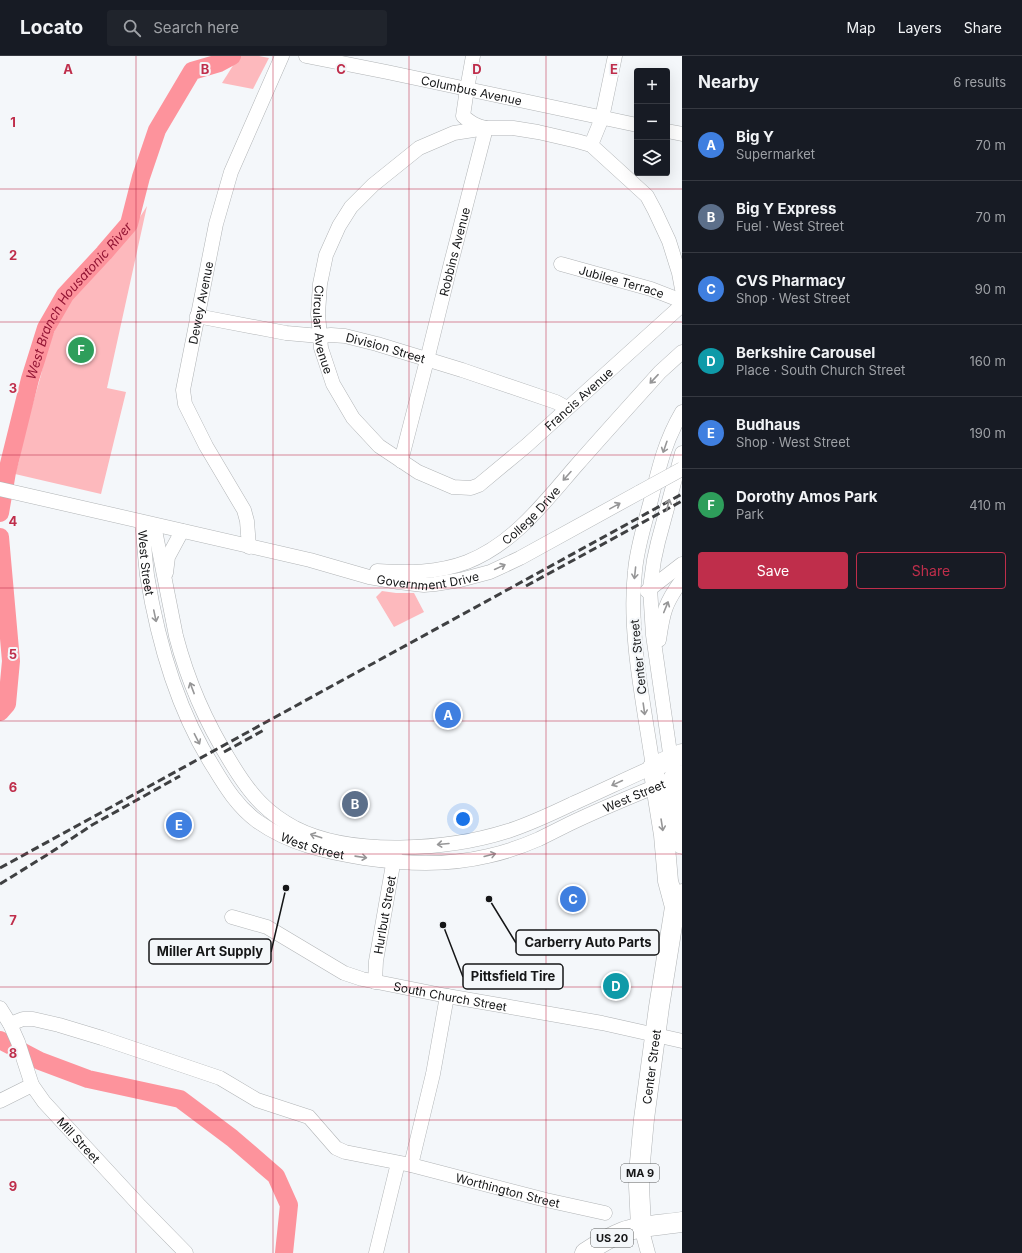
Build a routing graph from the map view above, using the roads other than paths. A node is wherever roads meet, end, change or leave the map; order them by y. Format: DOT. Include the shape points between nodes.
graph roads {
  1 [pos="282,56"];
  2 [pos="306,56"];
  3 [pos="473,56"];
  4 [pos="615,56"];
  5 [pos="467,89"];
  6 [pos="602,118"];
  7 [pos="634,124"];
  8 [pos="486,128"];
  9 [pos="670,132"];
  10 [pos="682,134"];
  11 [pos="591,146"];
  12 [pos="561,264"];
  13 [pos="682,289"];
  14 [pos="682,301"];
  15 [pos="682,305"];
  16 [pos="197,316"];
  17 [pos="320,336"];
  18 [pos="682,352"];
  19 [pos="427,360"];
  20 [pos="567,408"];
  21 [pos="682,412"];
  22 [pos="682,453"];
  23 [pos="401,461"];
  24 [pos="682,469"];
  25 [pos="471,488"];
  26 [pos="0,489"];
  27 [pos="148,524"];
  28 [pos="182,531"];
  29 [pos="249,546"];
  30 [pos="326,564"];
  31 [pos="682,564"];
  32 [pos="682,580"];
  33 [pos="650,588"];
  34 [pos="166,589"];
  35 [pos="633,600"];
  36 [pos="657,659"];
  37 [pos="669,770"];
  38 [pos="682,844"];
  39 [pos="396,847"];
  40 [pos="394,862"];
  41 [pos="680,903"];
  42 [pos="232,917"];
  43 [pos="375,982"];
  44 [pos="447,996"];
  45 [pos="0,1008"];
  46 [pos="10,1024"];
  47 [pos="656,1036"];
  48 [pos="682,1041"];
  49 [pos="32,1085"];
  50 [pos="0,1101"];
  51 [pos="404,1164"];
  52 [pos="605,1213"];
  53 [pos="682,1222"];
  54 [pos="641,1227"];
  55 [pos="186,1253"];
  56 [pos="376,1253"];
  57 [pos="585,1253"];
  58 [pos="648,1253"];
  1 -- 16 [label="street, Dewey Avenue" via="231,172 216,224"];
  2 -- 5 [label="street, Columbus Avenue"];
  3 -- 5 [label="street"];
  4 -- 6 [label="street"];
  5 -- 6 [label="street, Columbus Avenue"];
  5 -- 8 [label="street" via="463,116 476,126"];
  6 -- 7 [label="street, Columbus Avenue"];
  6 -- 11 [label="street"];
  8 -- 11 [label="street, Circular Avenue" via="513,128 538,132"];
  8 -- 17 [label="street, Circular Avenue" via="454,133 419,148 350,207 326,255 320,284"];
  8 -- 19 [label="street, Robbins Avenue"];
  9 -- 10 [label="street"];
  11 -- 13 [label="street, Circular Avenue" via="647,196 669,241"];
  12 -- 14 [label="street, Jubilee Terrace" via="651,289"];
  15 -- 20 [label="street, Francis Avenue"];
  16 -- 17 [label="street, Division Street" via="286,333"];
  16 -- 29 [label="street, Dewey Avenue" via="183,390 184,404 244,510 248,521"];
  17 -- 19 [label="street, Division Street" via="345,336"];
  17 -- 23 [label="street, Circular Avenue" via="321,348 333,384 353,418 379,446"];
  18 -- 30 [label="street, College Drive, one-way" via="660,372 525,523 488,551 468,561 432,570 392,572"];
  19 -- 20 [label="street, Division Street" via="475,374"];
  19 -- 23 [label="street, Robbins Avenue"];
  20 -- 25 [label="street, Francis Avenue" via="514,456 479,485"];
  21 -- 35 [label="street, Center Street, one-way" via="670,433 658,471 637,558"];
  33 -- 22 [label="street, Center Street, one-way" via="658,542"];
  23 -- 25 [label="street, Circular Avenue" via="453,488"];
  30 -- 24 [label="street, Government Drive, one-way, bridge" via="369,577 429,584 460,580 490,572"];
  26 -- 27 [label="street, West Street"];
  27 -- 28 [label="street, Government Drive"];
  27 -- 34 [label="street, West Street"];
  27 -- 40 [label="street, West Street, one-way" via="147,573 158,632 173,683 202,750 229,792 255,820 305,846 343,855"];
  28 -- 29 [label="street, Government Drive"];
  28 -- 34 [label="street, West Street" via="168,557"];
  29 -- 30 [label="street, Government Drive"];
  31 -- 33 [label="street"];
  36 -- 32 [label="street, one-way" via="664,610"];
  33 -- 35 [label="street"];
  33 -- 36 [label="street, Center Street"];
  39 -- 34 [label="street, West Street, one-way" via="364,846 316,836 295,828 263,806 238,774 200,706 180,653"];
  35 -- 37 [label="street, Center Street, one-way" via="636,654"];
  36 -- 37 [label="street, Center Street"];
  37 -- 38 [label="highway, Center Street"];
  37 -- 39 [label="street, West Street, one-way" via="507,831 454,843"];
  40 -- 37 [label="street, West Street, one-way" via="423,864 472,860 538,840"];
  37 -- 41 [label="highway, Center Street / MA 9, one-way" via="664,835 668,880"];
  39 -- 40 [label="street, Hurlbut Street"];
  40 -- 43 [label="street, Hurlbut Street" via="376,962"];
  41 -- 47 [label="highway, Center Street / MA 9" via="659,1007"];
  42 -- 43 [label="street, South Church Street" via="267,927 344,973"];
  43 -- 44 [label="street, South Church Street"];
  44 -- 47 [label="street, South Church Street"];
  44 -- 51 [label="street" via="433,1074"];
  45 -- 46 [label="street, Mill Street"];
  46 -- 49 [label="street, Mill Street"];
  46 -- 51 [label="street, Worthington Street" via="23,1019 33,1019 59,1025 220,1078 257,1100 309,1117 336,1148 344,1152"];
  47 -- 48 [label="street, South Church Street"];
  47 -- 54 [label="highway, Center Street / MA 9" via="640,1162"];
  49 -- 50 [label="street"];
  49 -- 55 [label="street, Mill Street" via="44,1102"];
  51 -- 52 [label="street, Worthington Street"];
  51 -- 56 [label="street"];
  53 -- 54 [label="highway, US 20"];
  54 -- 57 [label="highway, US 20" via="604,1241"];
  54 -- 58 [label="street"];
}
